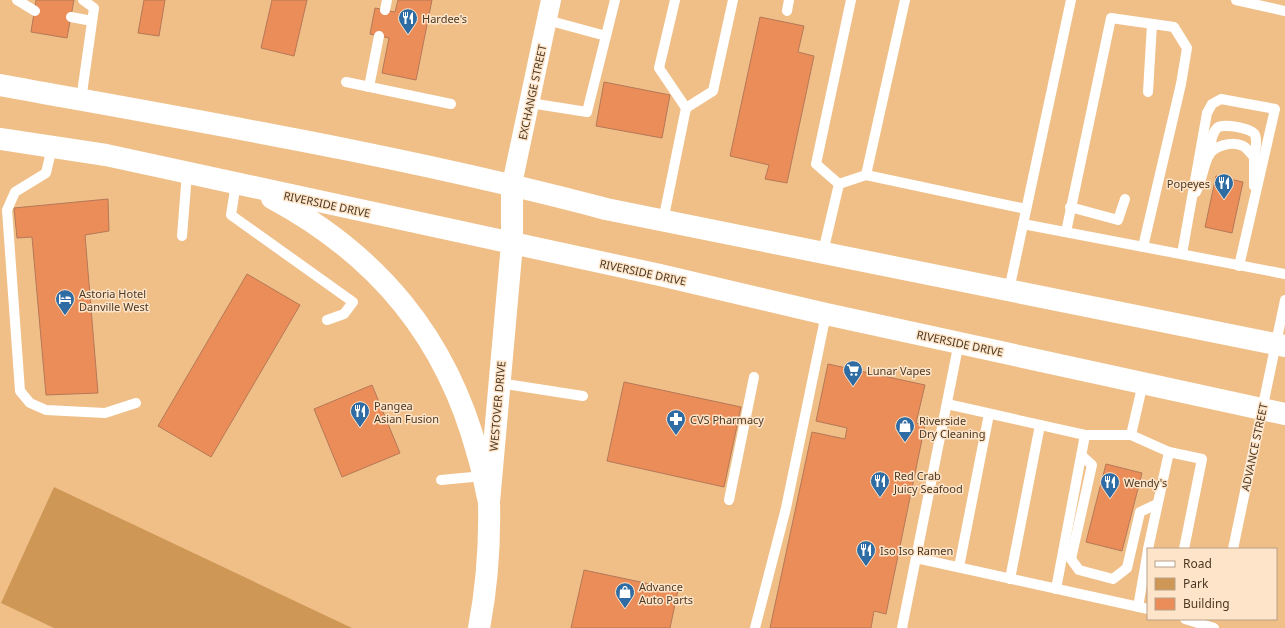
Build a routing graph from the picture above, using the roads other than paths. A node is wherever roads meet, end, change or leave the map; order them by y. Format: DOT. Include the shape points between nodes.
graph roads {
  1 [pos="17,0"];
  2 [pos="83,0"];
  3 [pos="550,0"];
  4 [pos="615,0"];
  5 [pos="675,0"];
  6 [pos="733,0"];
  7 [pos="789,0"];
  8 [pos="851,0"];
  9 [pos="905,0"];
  10 [pos="1071,0"];
  11 [pos="1236,0"];
  12 [pos="35,11"];
  13 [pos="786,11"];
  14 [pos="1285,11"];
  15 [pos="71,17"];
  16 [pos="547,20"];
  17 [pos="92,21"];
  18 [pos="1152,24"];
  19 [pos="379,36"];
  20 [pos="606,36"];
  21 [pos="346,82"];
  22 [pos="0,85"];
  23 [pos="369,87"];
  24 [pos="1148,92"];
  25 [pos="81,100"];
  26 [pos="530,103"];
  27 [pos="451,104"];
  28 [pos="686,108"];
  29 [pos="0,139"];
  30 [pos="52,147"];
  31 [pos="1208,155"];
  32 [pos="1254,157"];
  33 [pos="187,173"];
  34 [pos="866,174"];
  35 [pos="512,184"];
  36 [pos="839,184"];
  37 [pos="244,185"];
  38 [pos="1125,199"];
  39 [pos="1190,205"];
  40 [pos="1070,207"];
  41 [pos="1253,208"];
  42 [pos="1026,210"];
  43 [pos="663,221"];
  44 [pos="1023,224"];
  45 [pos="1066,232"];
  46 [pos="182,236"];
  47 [pos="512,244"];
  48 [pos="1143,247"];
  49 [pos="822,252"];
  50 [pos="1182,254"];
  51 [pos="1239,266"];
  52 [pos="1285,274"];
  53 [pos="1009,290"];
  54 [pos="1285,300"];
  55 [pos="826,314"];
  56 [pos="328,320"];
  57 [pos="959,342"];
  58 [pos="1280,345"];
  59 [pos="754,377"];
  60 [pos="499,383"];
  61 [pos="1142,383"];
  62 [pos="583,396"];
  63 [pos="136,403"];
  64 [pos="947,404"];
  65 [pos="1262,409"];
  66 [pos="989,414"];
  67 [pos="1285,414"];
  68 [pos="1040,425"];
  69 [pos="1086,435"];
  70 [pos="1131,435"];
  71 [pos="1169,452"];
  72 [pos="1082,456"];
  73 [pos="483,476"];
  74 [pos="441,480"];
  75 [pos="729,500"];
  76 [pos="489,502"];
  77 [pos="1157,504"];
  78 [pos="1148,548"];
  79 [pos="1184,548"];
  80 [pos="1233,548"];
  81 [pos="1147,556"];
  82 [pos="916,558"];
  83 [pos="959,567"];
  84 [pos="1010,579"];
  85 [pos="1056,589"];
  86 [pos="1138,607"];
  87 [pos="1147,609"];
  88 [pos="1188,620"];
  89 [pos="479,628"];
  90 [pos="755,628"];
  91 [pos="902,628"];
  92 [pos="1216,628"];
  1 -- 12 [label="lane"];
  2 -- 17 [label="lane" via="94,8"];
  3 -- 16 [label="street, EXCHANGE STREET"];
  4 -- 20 [label="lane"];
  5 -- 28 [label="lane" via="659,68"];
  6 -- 28 [label="lane" via="713,91"];
  7 -- 13 [label="lane"];
  8 -- 36 [label="lane" via="816,164"];
  9 -- 34 [label="lane"];
  10 -- 42 [label="lane"];
  11 -- 14 [label="lane"];
  15 -- 17 [label="lane"];
  16 -- 20 [label="lane"];
  16 -- 26 [label="street, EXCHANGE STREET"];
  17 -- 25 [label="lane"];
  18 -- 24 [label="lane"];
  18 -- 40 [label="lane" via="1111,18"];
  18 -- 48 [label="lane" via="1174,27 1187,48"];
  19 -- 23 [label="lane"];
  20 -- 26 [label="lane" via="587,112"];
  21 -- 23 [label="lane"];
  22 -- 25 [label="main road"];
  23 -- 27 [label="lane"];
  25 -- 35 [label="main road" via="254,131"];
  26 -- 35 [label="street, EXCHANGE STREET"];
  28 -- 43 [label="lane"];
  29 -- 30 [label="main road, RIVERSIDE DRIVE"];
  30 -- 33 [label="main road, RIVERSIDE DRIVE" via="106,155"];
  30 -- 63 [label="lane" via="46,173 15,192 7,210 20,391 30,403 46,410 105,412"];
  31 -- 32 [label="lane" via="1225,144 1243,146"];
  31 -- 32 [label="lane" via="1214,132 1218,127 1225,125 1251,131 1255,135"];
  31 -- 39 [label="lane" via="1203,178"];
  32 -- 41 [label="lane"];
  33 -- 37 [label="main road, RIVERSIDE DRIVE"];
  33 -- 46 [label="lane"];
  34 -- 36 [label="lane"];
  34 -- 42 [label="lane"];
  35 -- 43 [label="main road"];
  35 -- 47 [label="main road, WESTOVER DRIVE"];
  36 -- 49 [label="lane"];
  37 -- 47 [label="main road, RIVERSIDE DRIVE"];
  37 -- 56 [label="lane" via="231,215 353,302 344,314"];
  37 -- 73 [label="main road" via="291,208 331,235 367,265 400,298 418,321 443,364 463,408"];
  38 -- 40 [label="lane" via="1118,220"];
  39 -- 41 [label="lane" via="1207,113 1212,104 1221,99 1275,109"];
  39 -- 50 [label="lane"];
  40 -- 45 [label="lane"];
  41 -- 51 [label="lane"];
  42 -- 44 [label="lane"];
  43 -- 49 [label="main road"];
  44 -- 45 [label="lane"];
  44 -- 53 [label="lane"];
  45 -- 48 [label="lane"];
  47 -- 55 [label="main road, RIVERSIDE DRIVE"];
  47 -- 60 [label="main road, WESTOVER DRIVE"];
  48 -- 50 [label="lane"];
  49 -- 53 [label="main road"];
  50 -- 51 [label="lane"];
  51 -- 52 [label="lane"];
  53 -- 58 [label="main road"];
  54 -- 58 [label="lane, ADVANCE STREET"];
  55 -- 57 [label="main road, RIVERSIDE DRIVE"];
  55 -- 90 [label="lane" via="786,508"];
  57 -- 61 [label="main road, RIVERSIDE DRIVE"];
  57 -- 64 [label="lane"];
  58 -- 65 [label="lane, ADVANCE STREET"];
  59 -- 75 [label="lane"];
  60 -- 62 [label="lane"];
  60 -- 76 [label="main road, WESTOVER DRIVE"];
  61 -- 65 [label="main road, RIVERSIDE DRIVE"];
  61 -- 70 [label="lane"];
  64 -- 66 [label="lane"];
  64 -- 82 [label="lane"];
  65 -- 67 [label="main road, RIVERSIDE DRIVE"];
  65 -- 80 [label="lane, ADVANCE STREET"];
  66 -- 68 [label="lane"];
  66 -- 83 [label="lane"];
  68 -- 69 [label="lane"];
  68 -- 84 [label="lane"];
  69 -- 70 [label="lane"];
  69 -- 72 [label="lane"];
  70 -- 71 [label="lane"];
  71 -- 77 [label="lane"];
  71 -- 79 [label="lane" via="1202,459"];
  72 -- 77 [label="lane" via="1092,464 1071,559 1079,570 1113,579 1127,568 1140,512"];
  72 -- 85 [label="lane"];
  73 -- 74 [label="lane"];
  73 -- 76 [label="main road"];
  76 -- 89 [label="main road, WESTOVER DRIVE" via="490,539"];
  77 -- 78 [label="lane"];
  81 -- 86 [label="lane"];
  82 -- 83 [label="lane"];
  82 -- 91 [label="lane"];
  83 -- 84 [label="lane"];
  84 -- 85 [label="lane"];
  85 -- 86 [label="lane"];
  86 -- 87 [label="lane"];
  88 -- 92 [label="lane"];
}
